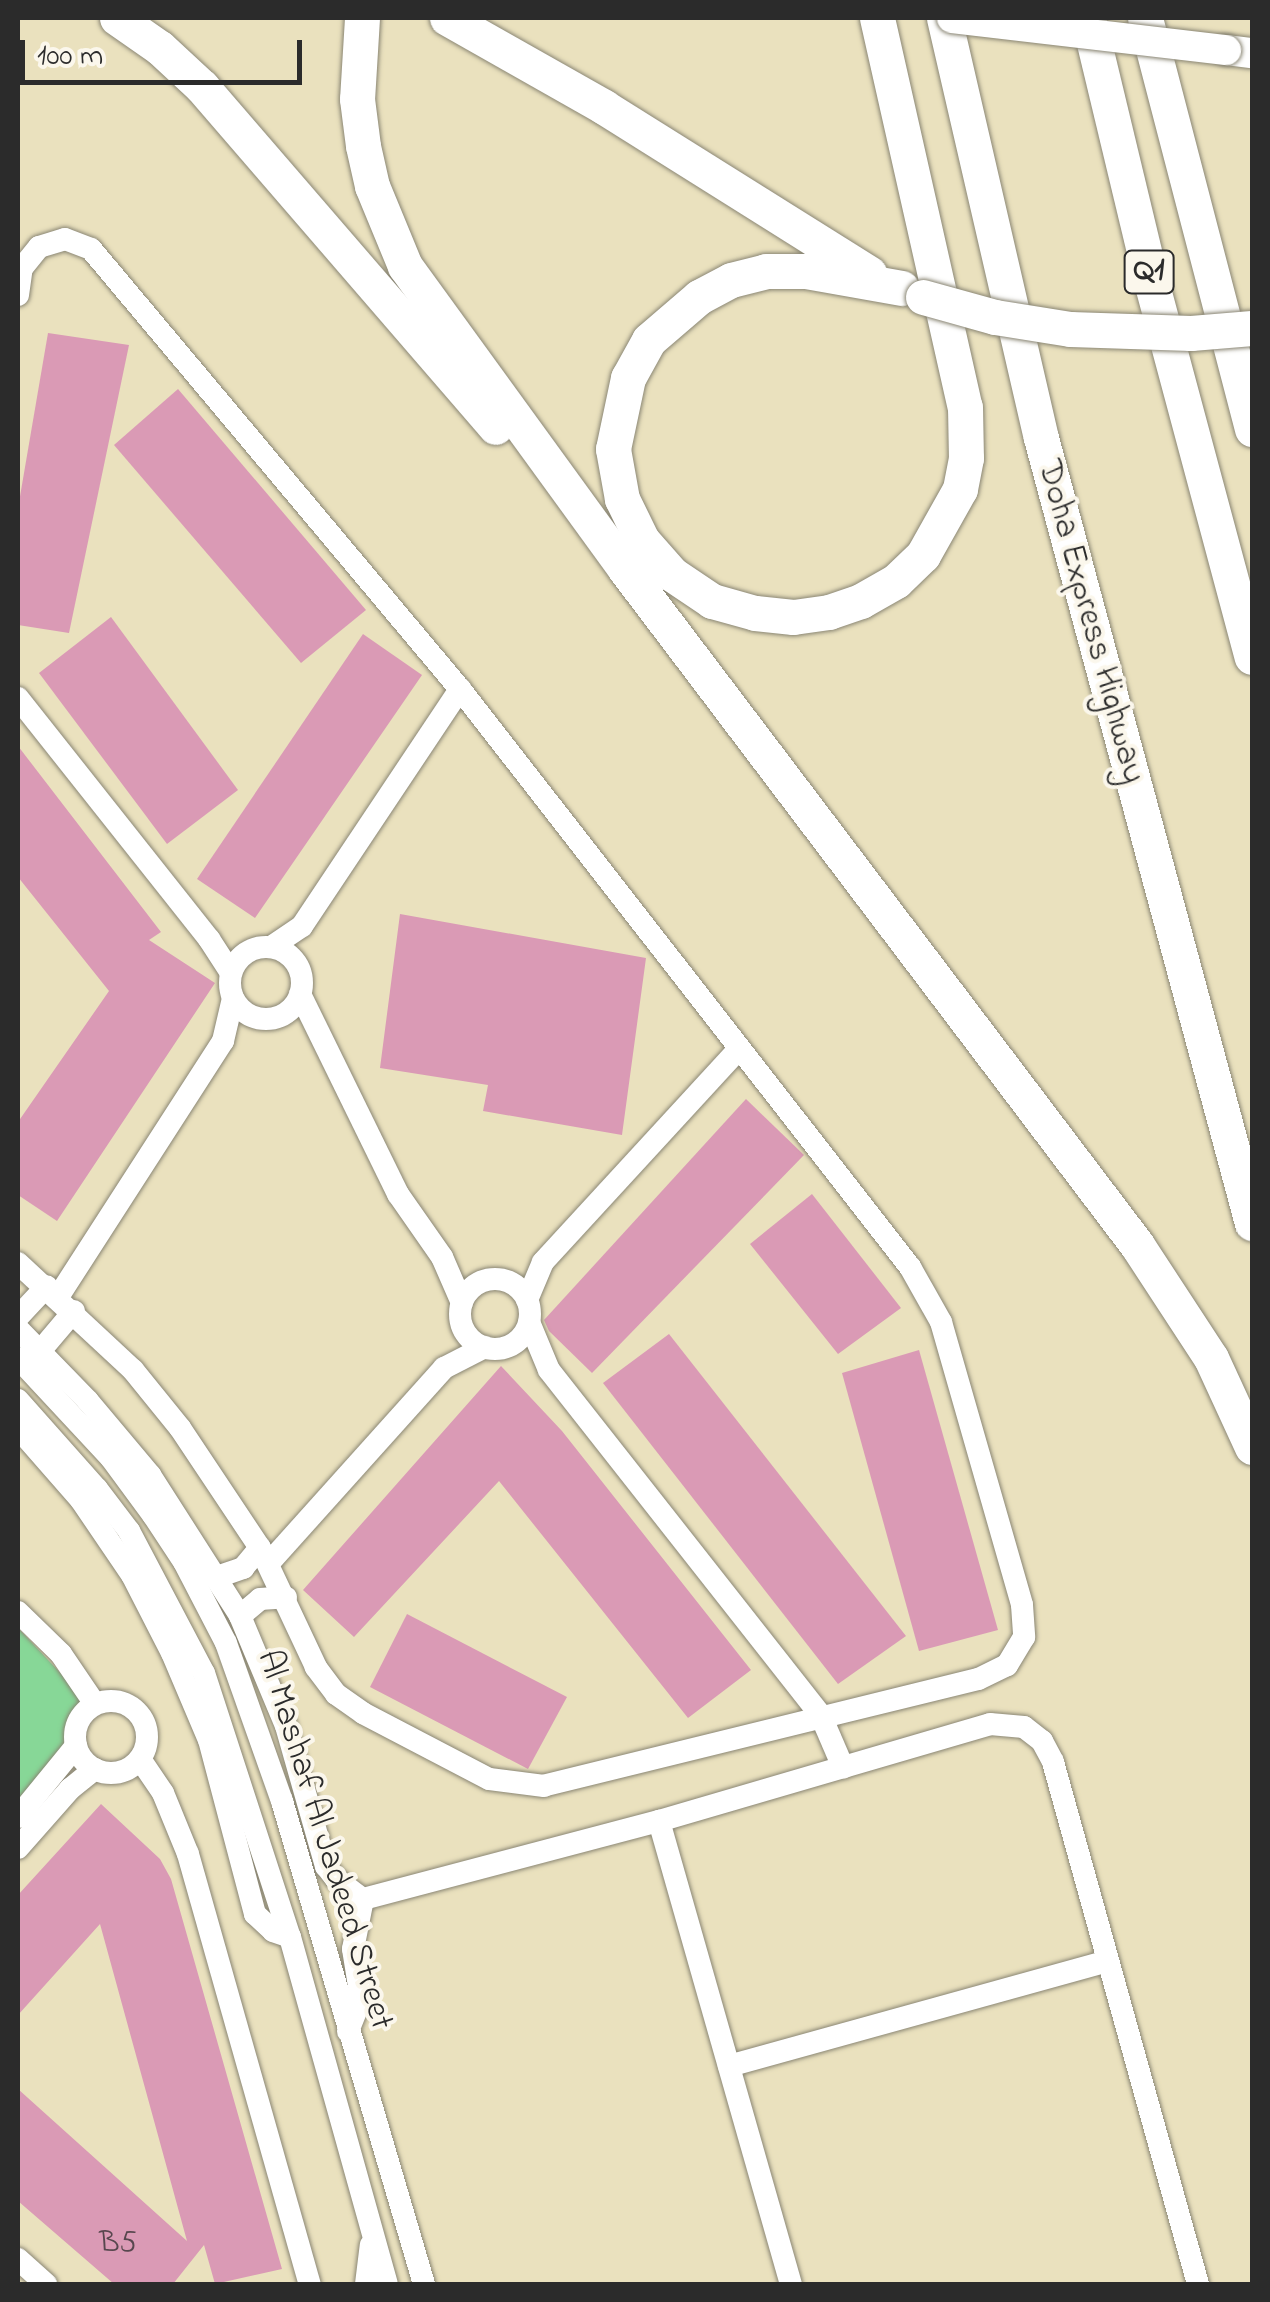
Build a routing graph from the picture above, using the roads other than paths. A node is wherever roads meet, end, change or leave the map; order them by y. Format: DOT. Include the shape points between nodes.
graph roads {
  1 [pos="117,18"];
  2 [pos="362,18"];
  3 [pos="446,18"];
  4 [pos="877,18"];
  5 [pos="944,18"];
  6 [pos="952,18"];
  7 [pos="1088,18"];
  8 [pos="1145,18"];
  9 [pos="1239,52"];
  10 [pos="912,292"];
  11 [pos="18,295"];
  12 [pos="1252,328"];
  13 [pos="1252,429"];
  14 [pos="625,569"];
  15 [pos="1252,657"];
  16 [pos="460,689"];
  17 [pos="18,698"];
  18 [pos="302,926"];
  19 [pos="209,939"];
  20 [pos="271,947"];
  21 [pos="246,952"];
  22 [pos="298,966"];
  23 [pos="231,973"];
  24 [pos="300,994"];
  25 [pos="233,998"];
  26 [pos="272,1017"];
  27 [pos="316,1034"];
  28 [pos="223,1041"];
  29 [pos="739,1049"];
  30 [pos="1252,1223"];
  31 [pos="442,1257"];
  32 [pos="544,1262"];
  33 [pos="18,1264"];
  34 [pos="496,1280"];
  35 [pos="59,1298"];
  36 [pos="528,1311"];
  37 [pos="462,1313"];
  38 [pos="18,1317"];
  39 [pos="18,1330"];
  40 [pos="494,1348"];
  41 [pos="41,1350"];
  42 [pos="18,1358"];
  43 [pos="444,1368"];
  44 [pos="549,1370"];
  45 [pos="18,1400"];
  46 [pos="22,1437"];
  47 [pos="1252,1447"];
  48 [pos="265,1555"];
  49 [pos="217,1577"];
  50 [pos="286,1596"];
  51 [pos="18,1612"];
  52 [pos="240,1616"];
  53 [pos="95,1704"];
  54 [pos="821,1716"];
  55 [pos="76,1746"];
  56 [pos="140,1759"];
  57 [pos="843,1767"];
  58 [pos="95,1769"];
  59 [pos="282,1801"];
  60 [pos="18,1817"];
  61 [pos="312,1817"];
  62 [pos="658,1821"];
  63 [pos="18,1848"];
  64 [pos="364,1899"];
  65 [pos="290,1937"];
  66 [pos="1107,1961"];
  67 [pos="348,2031"];
  68 [pos="729,2066"];
  69 [pos="373,2231"];
  70 [pos="18,2258"];
  71 [pos="46,2284"];
  72 [pos="310,2284"];
  73 [pos="366,2284"];
  74 [pos="388,2284"];
  75 [pos="424,2284"];
  76 [pos="791,2284"];
  77 [pos="1198,2284"];
  1 -- 14 [label="highway" via="202,86"];
  2 -- 14 [label="highway" via="360,130 388,230 440,318"];
  3 -- 10 [label="highway" via="604,107 825,248"];
  4 -- 10 [label="highway" via="966,407 960,488 923,555 896,581 829,612 756,613 712,601 672,574 642,540 622,499 613,448 628,378 649,340 699,297 766,271 806,271"];
  5 -- 30 [label="highway, Doha Express Highway" via="1041,438"];
  6 -- 9 [label="main road, bridge"];
  7 -- 15 [label="highway, Q1"];
  8 -- 13 [label="highway"];
  10 -- 12 [label="highway, bridge" via="995,317 1070,329 1174,334"];
  11 -- 16 [label="street" via="22,268 38,246 65,239 91,249"];
  14 -- 47 [label="highway" via="1137,1245 1211,1358"];
  16 -- 18 [label="street"];
  16 -- 29 [label="street"];
  17 -- 19 [label="street"];
  18 -- 20 [label="street"];
  18 -- 22 [label="street"];
  19 -- 21 [label="street"];
  19 -- 23 [label="street"];
  20 -- 21 [label="street"];
  20 -- 22 [label="street"];
  21 -- 23 [label="street"];
  22 -- 24 [label="street"];
  23 -- 25 [label="street"];
  24 -- 26 [label="street"];
  24 -- 27 [label="street"];
  25 -- 26 [label="street" via="245,1012"];
  25 -- 28 [label="street"];
  26 -- 27 [label="street"];
  26 -- 28 [label="street"];
  27 -- 31 [label="street" via="344,1077 398,1194"];
  28 -- 35 [label="street"];
  29 -- 32 [label="street"];
  29 -- 54 [label="street" via="934,1305 1025,1621 1018,1652 994,1674"];
  31 -- 34 [label="street"];
  31 -- 37 [label="street"];
  32 -- 34 [label="street"];
  32 -- 36 [label="street"];
  33 -- 35 [label="street"];
  34 -- 36 [label="street" via="516,1286"];
  34 -- 37 [label="street" via="477,1284"];
  35 -- 38 [label="street"];
  35 -- 41 [label="street"];
  35 -- 48 [label="street" via="169,1413"];
  36 -- 40 [label="street" via="517,1341"];
  36 -- 44 [label="street"];
  37 -- 40 [label="street" via="470,1338"];
  37 -- 43 [label="street"];
  39 -- 41 [label="street"];
  40 -- 43 [label="street"];
  40 -- 44 [label="street"];
  41 -- 49 [label="street" via="150,1475"];
  42 -- 59 [label="street, Al Mashaf Al Jadeed Street" via="111,1458 184,1562 226,1643"];
  43 -- 48 [label="street"];
  44 -- 54 [label="street"];
  45 -- 65 [label="street, Al Mashaf Al Jadeed Street" via="108,1503 178,1618 219,1710"];
  46 -- 65 [label="street" via="96,1522 154,1616 209,1740 252,1906 264,1924"];
  48 -- 49 [label="street"];
  48 -- 50 [label="street"];
  49 -- 52 [label="street"];
  50 -- 52 [label="street" via="260,1600"];
  50 -- 54 [label="street" via="316,1666 336,1694 507,1784 563,1782"];
  51 -- 53 [label="street" via="61,1654"];
  52 -- 61 [label="street" via="286,1726"];
  53 -- 55 [label="street" via="78,1722"];
  53 -- 56 [label="street" via="119,1702 140,1714 148,1737"];
  54 -- 57 [label="street"];
  55 -- 58 [label="street"];
  55 -- 60 [label="street"];
  56 -- 58 [label="street" via="119,1772"];
  56 -- 72 [label="street" via="163,1793 188,1854"];
  57 -- 62 [label="street"];
  57 -- 66 [label="street" via="990,1724 1034,1733 1052,1762"];
  58 -- 63 [label="street"];
  59 -- 61 [label="street"];
  59 -- 67 [label="street, Al Mashaf Al Jadeed Street"];
  61 -- 64 [label="street" via="331,1875"];
  62 -- 64 [label="street"];
  62 -- 68 [label="street"];
  64 -- 67 [label="street" via="354,1949 361,1999"];
  65 -- 69 [label="street, Al Mashaf Al Jadeed Street"];
  66 -- 68 [label="street"];
  66 -- 77 [label="street"];
  67 -- 75 [label="street, Al Mashaf Al Jadeed Street"];
  68 -- 76 [label="street"];
  69 -- 73 [label="street"];
  69 -- 74 [label="street, Al Mashaf Al Jadeed Street"];
  70 -- 71 [label="street"];
}
